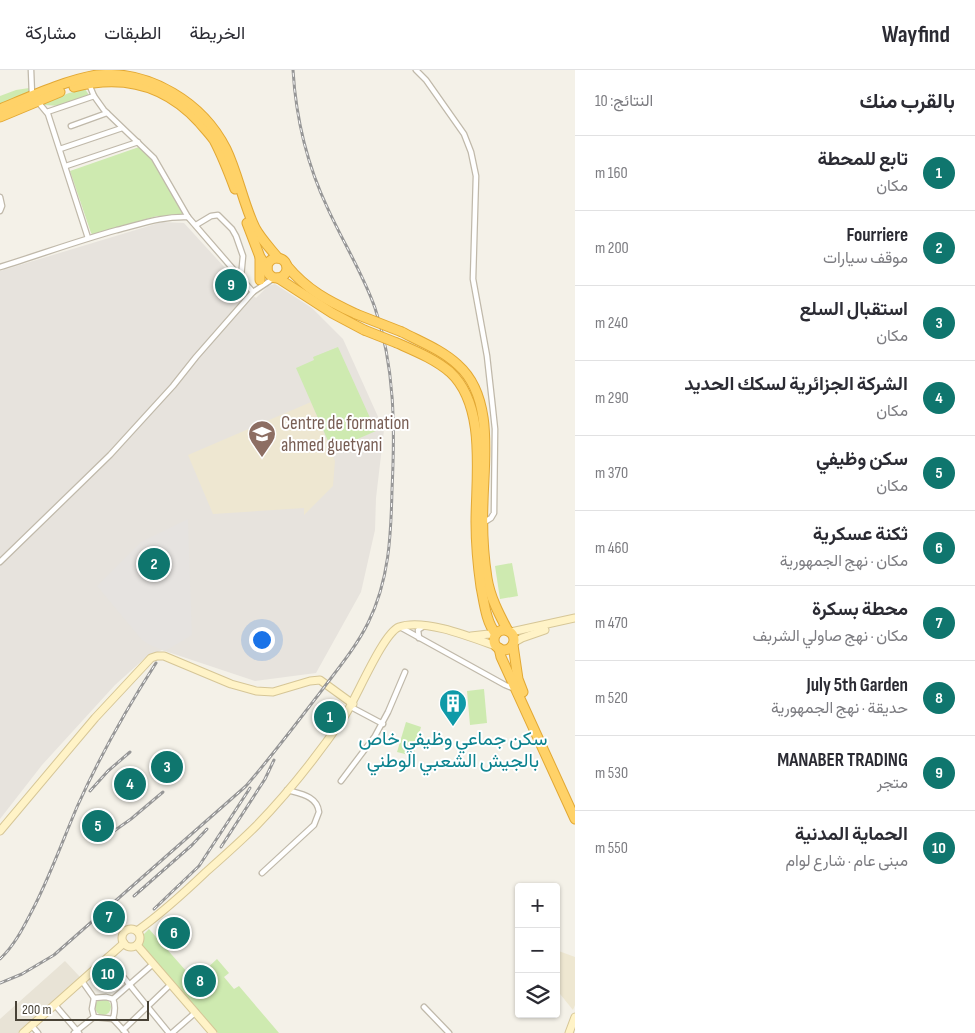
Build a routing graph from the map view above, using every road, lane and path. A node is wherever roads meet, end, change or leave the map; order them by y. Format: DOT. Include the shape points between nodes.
graph roads {
  1 [pos="31,70"];
  2 [pos="416,70"];
  3 [pos="88,83"];
  4 [pos="94,96"];
  5 [pos="34,99"];
  6 [pos="0,109"];
  7 [pos="47,112"];
  8 [pos="107,113"];
  9 [pos="0,117"];
  10 [pos="71,126"];
  11 [pos="122,128"];
  12 [pos="138,142"];
  13 [pos="60,149"];
  14 [pos="66,166"];
  15 [pos="0,197"];
  16 [pos="0,212"];
  17 [pos="188,217"];
  18 [pos="196,225"];
  19 [pos="88,238"];
  20 [pos="260,258"];
  21 [pos="278,258"];
  22 [pos="287,266"];
  23 [pos="0,267"];
  24 [pos="267,269"];
  25 [pos="241,277"];
  26 [pos="276,278"];
  27 [pos="257,287"];
  28 [pos="483,524"];
  29 [pos="0,562"];
  30 [pos="575,618"];
  31 [pos="575,622"];
  32 [pos="424,626"];
  33 [pos="400,627"];
  34 [pos="509,631"];
  35 [pos="496,635"];
  36 [pos="468,636"];
  37 [pos="419,638"];
  38 [pos="513,644"];
  39 [pos="499,648"];
  40 [pos="405,672"];
  41 [pos="516,689"];
  42 [pos="352,705"];
  43 [pos="383,724"];
  44 [pos="341,781"];
  45 [pos="288,790"];
  46 [pos="575,806"];
  47 [pos="575,819"];
  48 [pos="0,831"];
  49 [pos="262,873"];
  50 [pos="137,931"];
  51 [pos="124,943"];
  52 [pos="136,945"];
  53 [pos="107,957"];
  54 [pos="153,964"];
  55 [pos="82,981"];
  56 [pos="171,984"];
  57 [pos="130,985"];
  58 [pos="94,998"];
  59 [pos="114,1000"];
  60 [pos="55,1005"];
  61 [pos="147,1006"];
  62 [pos="424,1007"];
  63 [pos="196,1012"];
  64 [pos="94,1017"];
  65 [pos="113,1018"];
  66 [pos="575,1018"];
  67 [pos="32,1026"];
  68 [pos="77,1032"];
  69 [pos="124,1032"];
  70 [pos="23,1033"];
  71 [pos="38,1033"];
  72 [pos="171,1033"];
  73 [pos="213,1033"];
  74 [pos="449,1033"];
  75 [pos="569,1033"];
  1 -- 5 [label="street"];
  2 -- 28 [label="street" via="464,134 476,176 473,279 487,356 495,429 494,513"];
  3 -- 4 [label="street"];
  3 -- 5 [label="highway"];
  3 -- 20 [label="highway" via="123,81 149,87 173,99 196,119 219,151"];
  4 -- 7 [label="street"];
  4 -- 8 [label="street"];
  5 -- 6 [label="highway"];
  5 -- 7 [label="street"];
  5 -- 9 [label="highway"];
  5 -- 21 [label="highway" via="87,77 106,74 135,77 164,86 177,94 191,104 218,136 255,228"];
  7 -- 13 [label="street"];
  8 -- 10 [label="street"];
  8 -- 11 [label="street"];
  11 -- 12 [label="street"];
  11 -- 13 [label="street"];
  12 -- 14 [label="street"];
  12 -- 17 [label="street" via="158,163"];
  13 -- 14 [label="street"];
  14 -- 19 [label="street"];
  15 -- 16 [label="street"];
  17 -- 18 [label="street"];
  17 -- 19 [label="street" via="157,219"];
  18 -- 25 [label="street"];
  18 -- 25 [label="street" via="218,215 232,229 243,256"];
  19 -- 23 [label="street"];
  20 -- 24 [label="highway"];
  20 -- 27 [label="highway"];
  21 -- 22 [label="highway"];
  21 -- 24 [label="highway" via="269,262"];
  22 -- 26 [label="highway" via="285,274"];
  22 -- 28 [label="highway, bridge" via="311,290 333,303 427,344 459,365 475,389 485,428"];
  24 -- 26 [label="highway" via="270,276"];
  24 -- 27 [label="street"];
  25 -- 27 [label="street"];
  26 -- 27 [label="street"];
  26 -- 35 [label="highway, bridge" via="364,330 422,354 451,373 459,383 473,415 477,443 478,560 484,600"];
  27 -- 29 [label="street" via="136,428"];
  28 -- 34 [label="highway" via="487,579 493,601"];
  30 -- 34 [label="main road"];
  31 -- 38 [label="main road" via="532,634"];
  32 -- 33 [label="main road"];
  32 -- 36 [label="main road"];
  32 -- 37 [label="street" via="418,630"];
  33 -- 37 [label="street"];
  33 -- 42 [label="main road" via="385,642"];
  34 -- 35 [label="highway" via="503,630"];
  34 -- 38 [label="highway" via="514,637"];
  35 -- 36 [label="main road"];
  35 -- 39 [label="highway" via="495,643"];
  36 -- 39 [label="main road"];
  37 -- 41 [label="street"];
  38 -- 39 [label="highway" via="505,650"];
  38 -- 46 [label="highway" via="521,686"];
  39 -- 41 [label="highway"];
  40 -- 43 [label="street"];
  41 -- 47 [label="highway"];
  42 -- 43 [label="street"];
  42 -- 45 [label="main road"];
  42 -- 48 [label="main road" via="320,680 273,692 256,691 164,656 151,658 94,718"];
  43 -- 44 [label="street"];
  45 -- 49 [label="street" via="311,798 319,812 314,825"];
  45 -- 50 [label="main road" via="229,852"];
  50 -- 51 [label="main road" via="126,930"];
  50 -- 52 [label="main road" via="140,940"];
  51 -- 52 [label="main road" via="131,947"];
  51 -- 53 [label="main road"];
  52 -- 54 [label="main road"];
  53 -- 55 [label="main road"];
  53 -- 57 [label="street"];
  54 -- 56 [label="main road"];
  54 -- 57 [label="street"];
  55 -- 58 [label="street"];
  55 -- 60 [label="main road"];
  56 -- 61 [label="street"];
  56 -- 63 [label="main road"];
  57 -- 59 [label="street"];
  57 -- 61 [label="street"];
  58 -- 59 [label="street" via="106,996"];
  58 -- 64 [label="street"];
  59 -- 65 [label="street"];
  60 -- 67 [label="main road"];
  60 -- 68 [label="street"];
  61 -- 69 [label="street"];
  61 -- 72 [label="street"];
  62 -- 74 [label="street"];
  63 -- 72 [label="street"];
  63 -- 73 [label="main road"];
  64 -- 65 [label="street"];
  64 -- 68 [label="street"];
  65 -- 69 [label="street"];
  66 -- 75 [label="main road"];
  67 -- 70 [label="main road"];
  67 -- 71 [label="street"];
}
